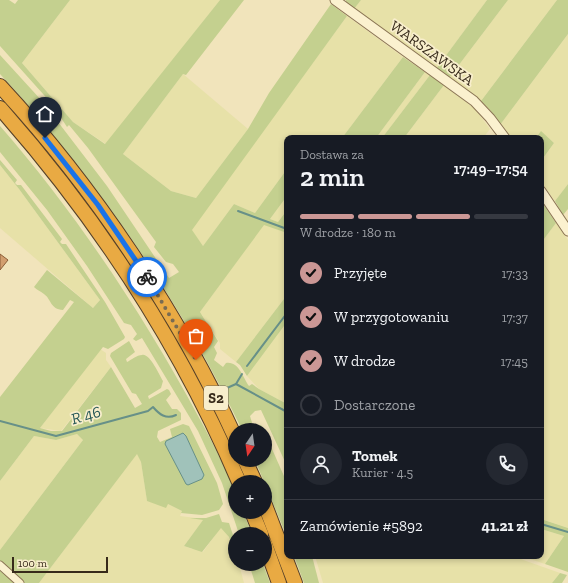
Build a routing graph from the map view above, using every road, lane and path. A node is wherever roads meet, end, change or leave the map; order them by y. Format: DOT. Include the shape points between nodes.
graph roads {
  1 [pos="335,0"];
  2 [pos="0,86"];
  3 [pos="0,108"];
  4 [pos="503,135"];
  5 [pos="544,195"];
  6 [pos="568,231"];
  7 [pos="228,423"];
  8 [pos="236,475"];
  9 [pos="271,519"];
  10 [pos="284,554"];
  11 [pos="286,559"];
  12 [pos="272,564"];
  13 [pos="0,565"];
  14 [pos="20,583"];
  15 [pos="279,583"];
  16 [pos="295,583"];
  1 -- 4 [label="street, WARSZAWSKA" via="474,101"];
  2 -- 7 [label="highway, S2" via="70,169 145,274 196,360"];
  3 -- 8 [label="highway, S2" via="78,204 132,282 198,395"];
  5 -- 6 [label="street"];
  9 -- 10 [label="highway"];
  11 -- 16 [label="highway"];
  12 -- 15 [label="highway"];
  13 -- 14 [label="street"];
}
